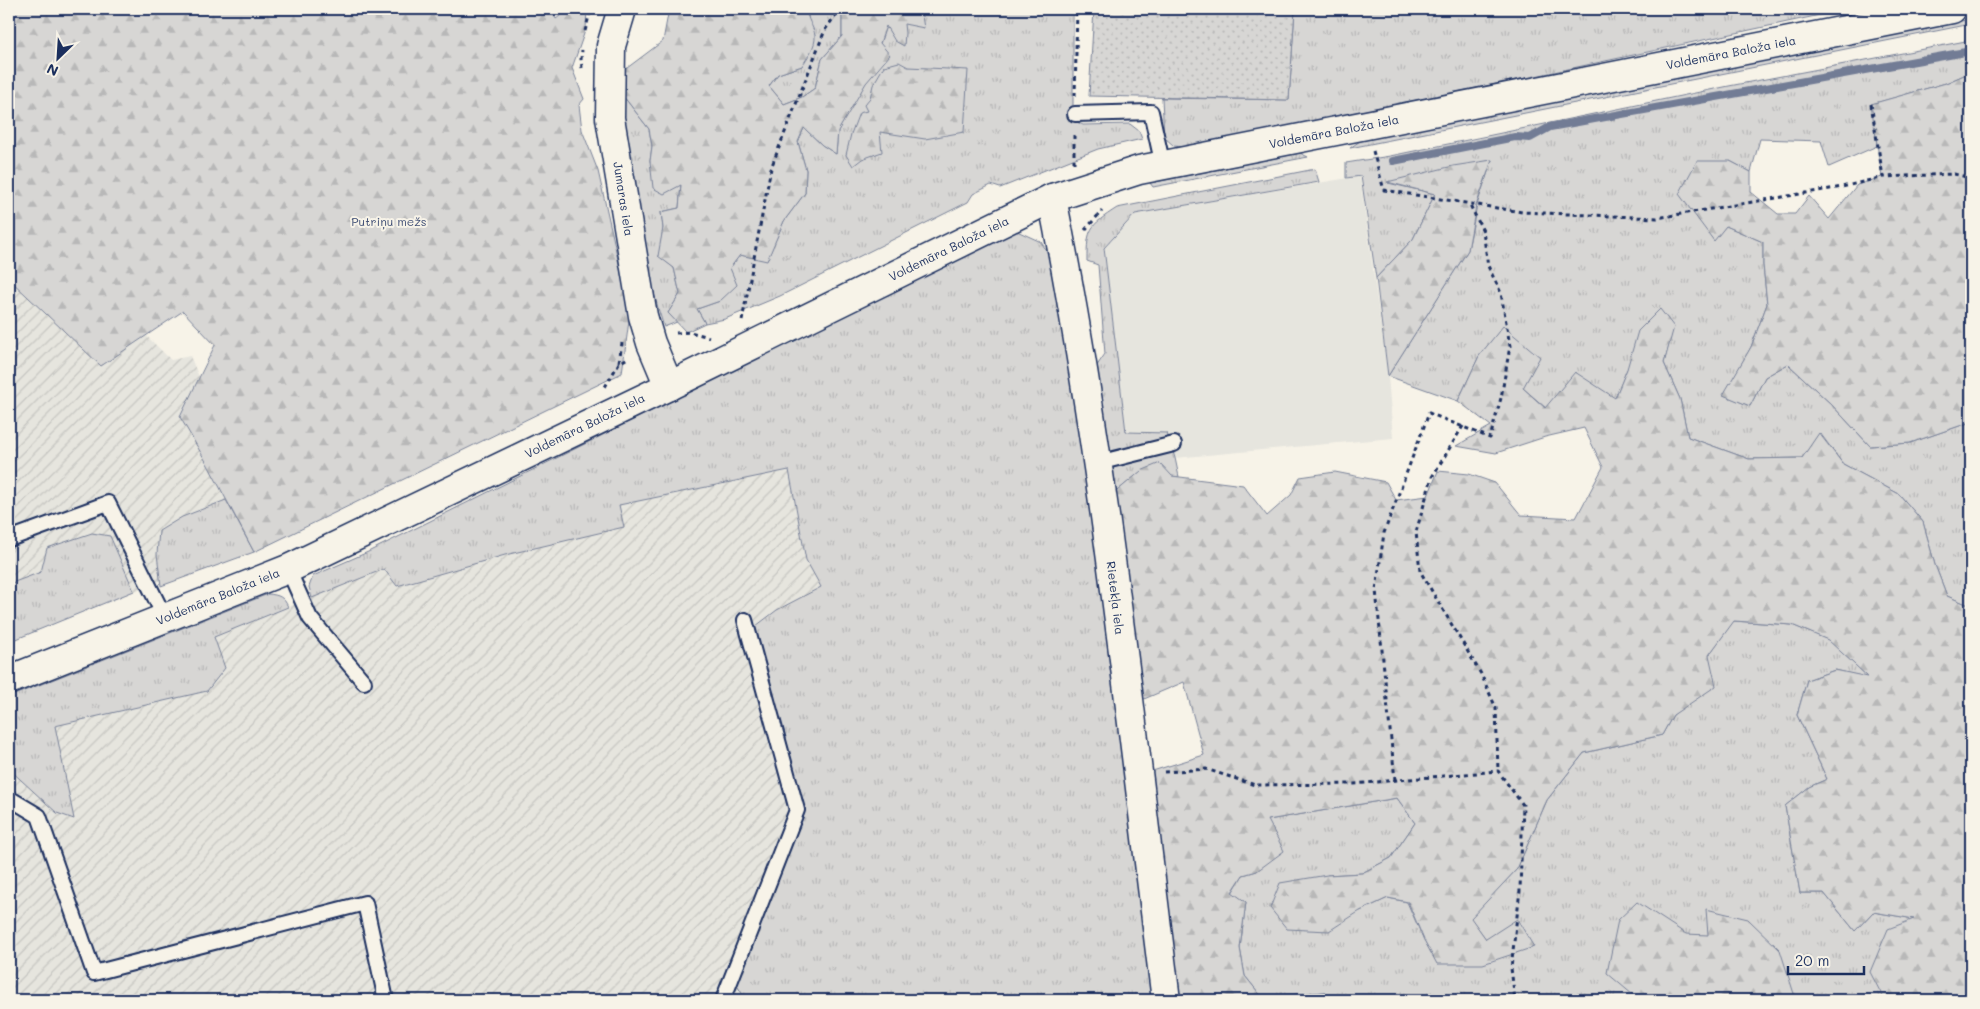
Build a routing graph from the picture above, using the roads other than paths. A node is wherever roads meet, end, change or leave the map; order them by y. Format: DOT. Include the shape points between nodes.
graph roads {
  1 [pos="622,9"];
  2 [pos="1935,10"];
  3 [pos="1075,114"];
  4 [pos="1163,166"];
  5 [pos="1052,198"];
  6 [pos="668,386"];
  7 [pos="1174,444"];
  8 [pos="1098,463"];
  9 [pos="9,539"];
  10 [pos="288,569"];
  11 [pos="165,618"];
  12 [pos="745,620"];
  13 [pos="9,680"];
  14 [pos="364,682"];
  15 [pos="9,798"];
  16 [pos="386,1000"];
  17 [pos="723,1000"];
  18 [pos="1166,1000"];
  1 -- 6 [label="main road, Jumaras iela" via="611,46 610,118 643,316"];
  2 -- 4 [label="main road, Voldemāra Baloža iela"];
  3 -- 4 [label="lane" via="1152,112"];
  4 -- 5 [label="main road, Voldemāra Baloža iela" via="1139,170"];
  5 -- 6 [label="main road, Voldemāra Baloža iela"];
  5 -- 8 [label="main road, Rietekļa iela"];
  6 -- 10 [label="main road, Voldemāra Baloža iela"];
  7 -- 8 [label="lane"];
  8 -- 18 [label="main road, Rietekļa iela"];
  9 -- 11 [label="lane" via="108,503"];
  10 -- 11 [label="main road, Voldemāra Baloža iela"];
  10 -- 14 [label="lane" via="310,618"];
  11 -- 13 [label="main road, Voldemāra Baloža iela"];
  12 -- 17 [label="lane" via="797,810"];
  15 -- 16 [label="lane" via="39,816 94,973 365,903"];
}
